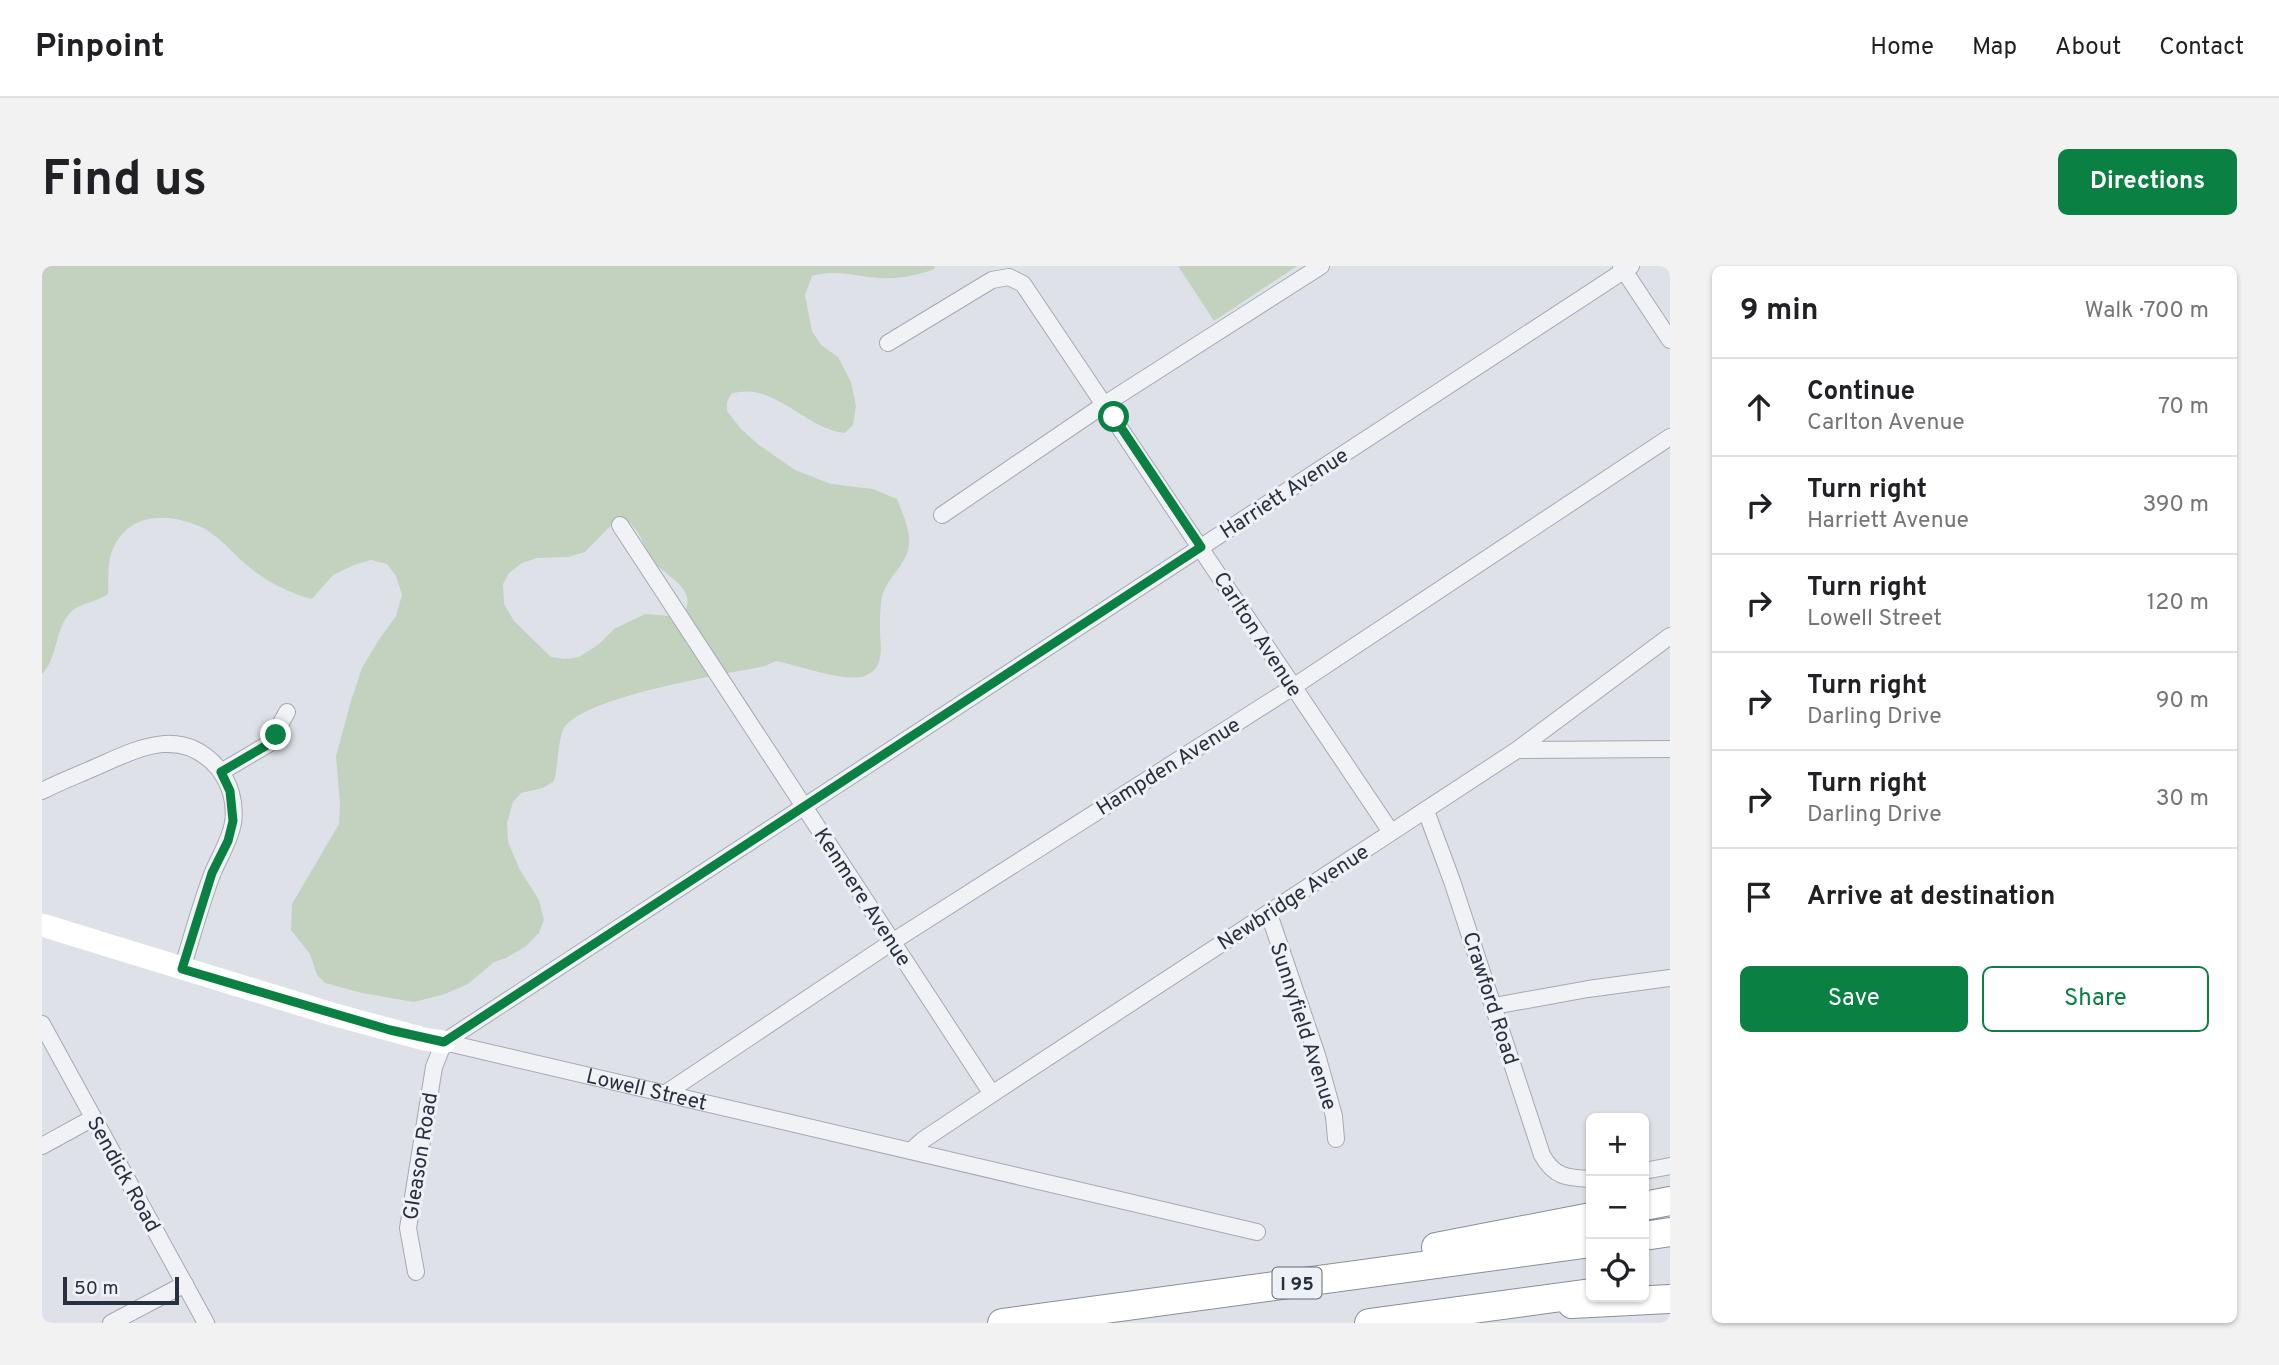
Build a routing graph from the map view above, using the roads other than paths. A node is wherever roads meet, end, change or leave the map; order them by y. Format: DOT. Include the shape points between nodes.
graph roads {
  1 [pos="1321,266"];
  2 [pos="1625,267"];
  3 [pos="1670,340"];
  4 [pos="888,343"];
  5 [pos="1105,404"];
  6 [pos="1670,437"];
  7 [pos="942,515"];
  8 [pos="620,525"];
  9 [pos="1201,547"];
  10 [pos="1670,636"];
  11 [pos="1293,687"];
  12 [pos="287,712"];
  13 [pos="1670,749"];
  14 [pos="1517,750"];
  15 [pos="221,772"];
  16 [pos="42,791"];
  17 [pos="804,807"];
  18 [pos="1426,811"];
  19 [pos="1391,832"];
  20 [pos="1269,914"];
  21 [pos="42,925"];
  22 [pos="892,942"];
  23 [pos="182,969"];
  24 [pos="1670,978"];
  25 [pos="1494,1006"];
  26 [pos="42,1024"];
  27 [pos="444,1042"];
  28 [pos="666,1094"];
  29 [pos="992,1094"];
  30 [pos="93,1118"];
  31 [pos="1336,1139"];
  32 [pos="42,1146"];
  33 [pos="911,1151"];
  34 [pos="1670,1166"];
  35 [pos="1649,1170"];
  36 [pos="1586,1178"];
  37 [pos="1670,1201"];
  38 [pos="1649,1205"];
  39 [pos="1586,1218"];
  40 [pos="1257,1232"];
  41 [pos="1670,1232"];
  42 [pos="1649,1235"];
  43 [pos="1586,1244"];
  44 [pos="416,1272"];
  45 [pos="1670,1283"];
  46 [pos="184,1284"];
  47 [pos="1649,1285"];
  48 [pos="1586,1294"];
  49 [pos="1180,1299"];
  50 [pos="1670,1299"];
  51 [pos="1492,1307"];
  52 [pos="111,1323"];
  53 [pos="206,1323"];
  54 [pos="1002,1323"];
  55 [pos="1369,1323"];
  1 -- 5 [label="street"];
  2 -- 3 [label="street"];
  2 -- 9 [label="street, Harriett Avenue"];
  4 -- 5 [label="street, Carlton Avenue" via="999,277 1014,278 1027,288"];
  5 -- 7 [label="street"];
  5 -- 9 [label="street, Carlton Avenue"];
  6 -- 11 [label="street, Hampden Avenue"];
  8 -- 17 [label="street, Kenmere Avenue"];
  9 -- 11 [label="street, Carlton Avenue"];
  9 -- 17 [label="street, Harriett Avenue"];
  10 -- 14 [label="street, Newbridge Avenue"];
  11 -- 19 [label="street, Carlton Avenue"];
  11 -- 22 [label="street, Hampden Avenue"];
  12 -- 15 [label="street" via="270,743"];
  13 -- 14 [label="street"];
  14 -- 18 [label="street, Newbridge Avenue"];
  15 -- 16 [label="street" via="188,747 158,744"];
  15 -- 23 [label="street" via="230,791 233,821"];
  17 -- 22 [label="street, Kenmere Avenue"];
  17 -- 27 [label="street, Harriett Avenue"];
  18 -- 19 [label="street, Newbridge Avenue"];
  18 -- 25 [label="street, Crawford Road"];
  19 -- 20 [label="street, Newbridge Avenue"];
  20 -- 29 [label="street, Newbridge Avenue"];
  20 -- 31 [label="street, Sunnyfield Avenue" via="1317,1055"];
  21 -- 23 [label="street, Lowell Street"];
  22 -- 28 [label="street, Hampden Avenue"];
  22 -- 29 [label="street, Kenmere Avenue"];
  23 -- 27 [label="street, Lowell Street"];
  24 -- 25 [label="street"];
  25 -- 36 [label="street, Crawford Road" via="1542,1155 1556,1173"];
  26 -- 30 [label="street, Sendick Road"];
  27 -- 28 [label="street, Lowell Street"];
  27 -- 44 [label="street, Gleason Road" via="434,1067 408,1230"];
  28 -- 33 [label="street, Lowell Street"];
  29 -- 33 [label="street, Newbridge Avenue"];
  30 -- 32 [label="street"];
  30 -- 46 [label="street, Sendick Road"];
  33 -- 40 [label="street, Lowell Street"];
  34 -- 35 [label="street"];
  37 -- 38 [label="highway"];
  39 -- 49 [label="highway"];
  41 -- 42 [label="highway"];
  43 -- 49 [label="highway, I 95"];
  45 -- 47 [label="highway"];
  46 -- 52 [label="street"];
  46 -- 53 [label="street, Sendick Road"];
  48 -- 51 [label="highway"];
  49 -- 54 [label="highway, I 95"];
  50 -- 51 [label="highway"];
  51 -- 55 [label="highway"];
}
